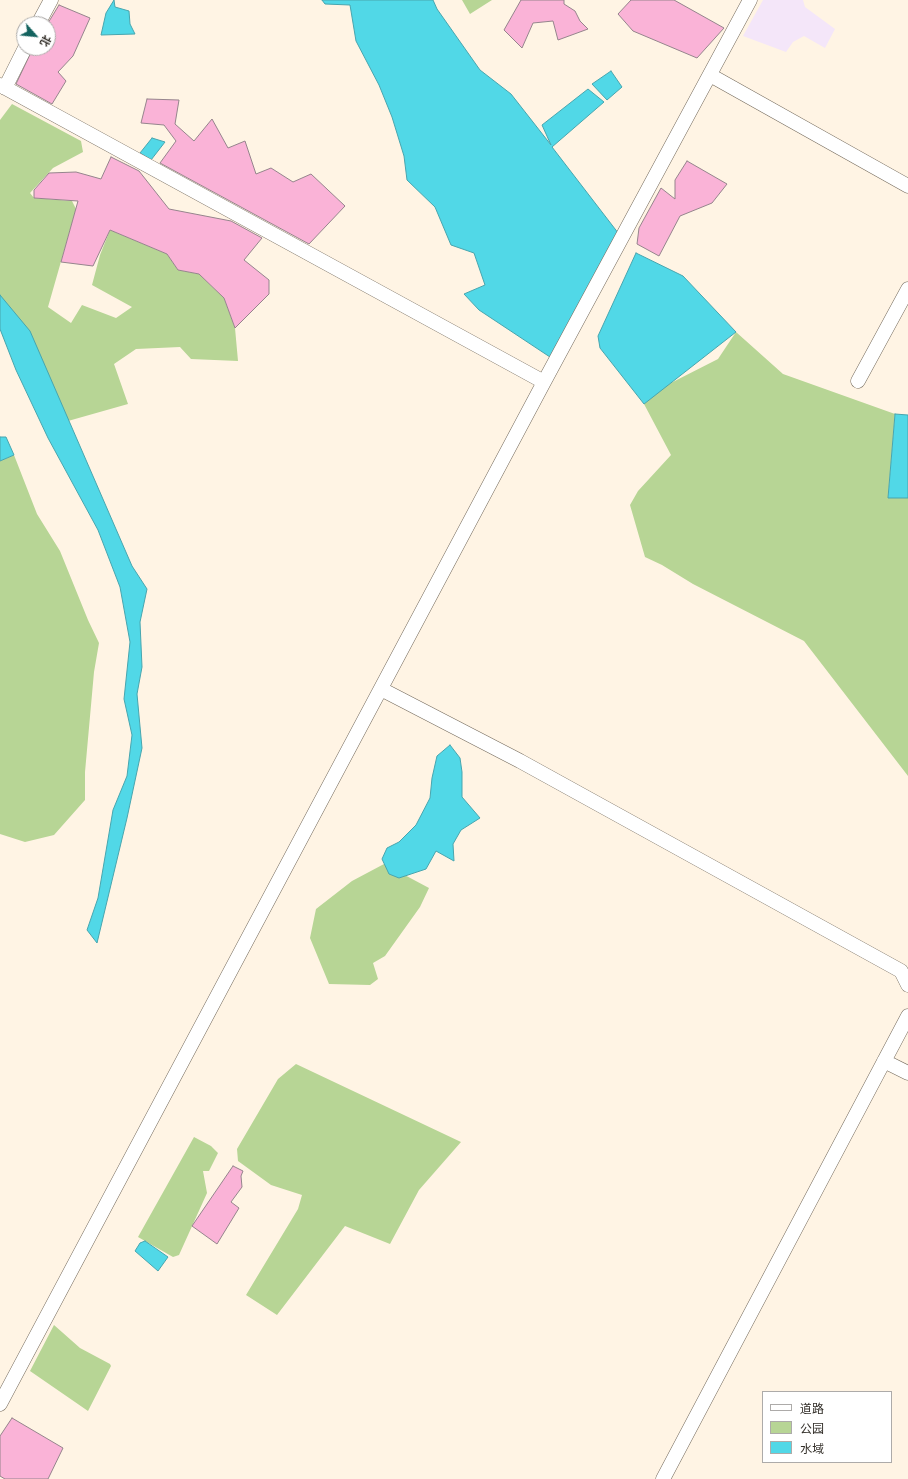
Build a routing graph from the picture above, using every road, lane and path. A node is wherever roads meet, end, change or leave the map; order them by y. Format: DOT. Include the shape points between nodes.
graph roads {
  1 [pos="51,0"];
  2 [pos="750,0"];
  3 [pos="42,16"];
  4 [pos="20,56"];
  5 [pos="710,75"];
  6 [pos="2,86"];
  7 [pos="908,186"];
  8 [pos="908,289"];
  9 [pos="858,381"];
  10 [pos="544,382"];
  11 [pos="381,689"];
  12 [pos="904,971"];
  13 [pos="908,985"];
  14 [pos="908,1016"];
  15 [pos="884,1061"];
  16 [pos="908,1074"];
  17 [pos="0,1404"];
  18 [pos="663,1479"];
  1 -- 3 [label="street"];
  2 -- 5 [label="street"];
  4 -- 6 [label="street"];
  5 -- 7 [label="street"];
  5 -- 10 [label="street"];
  6 -- 10 [label="street"];
  8 -- 9 [label="street"];
  10 -- 11 [label="street"];
  11 -- 12 [label="street" via="520,761"];
  11 -- 17 [label="street"];
  12 -- 13 [label="street"];
  14 -- 15 [label="street"];
  15 -- 16 [label="street"];
  15 -- 18 [label="street"];
}
